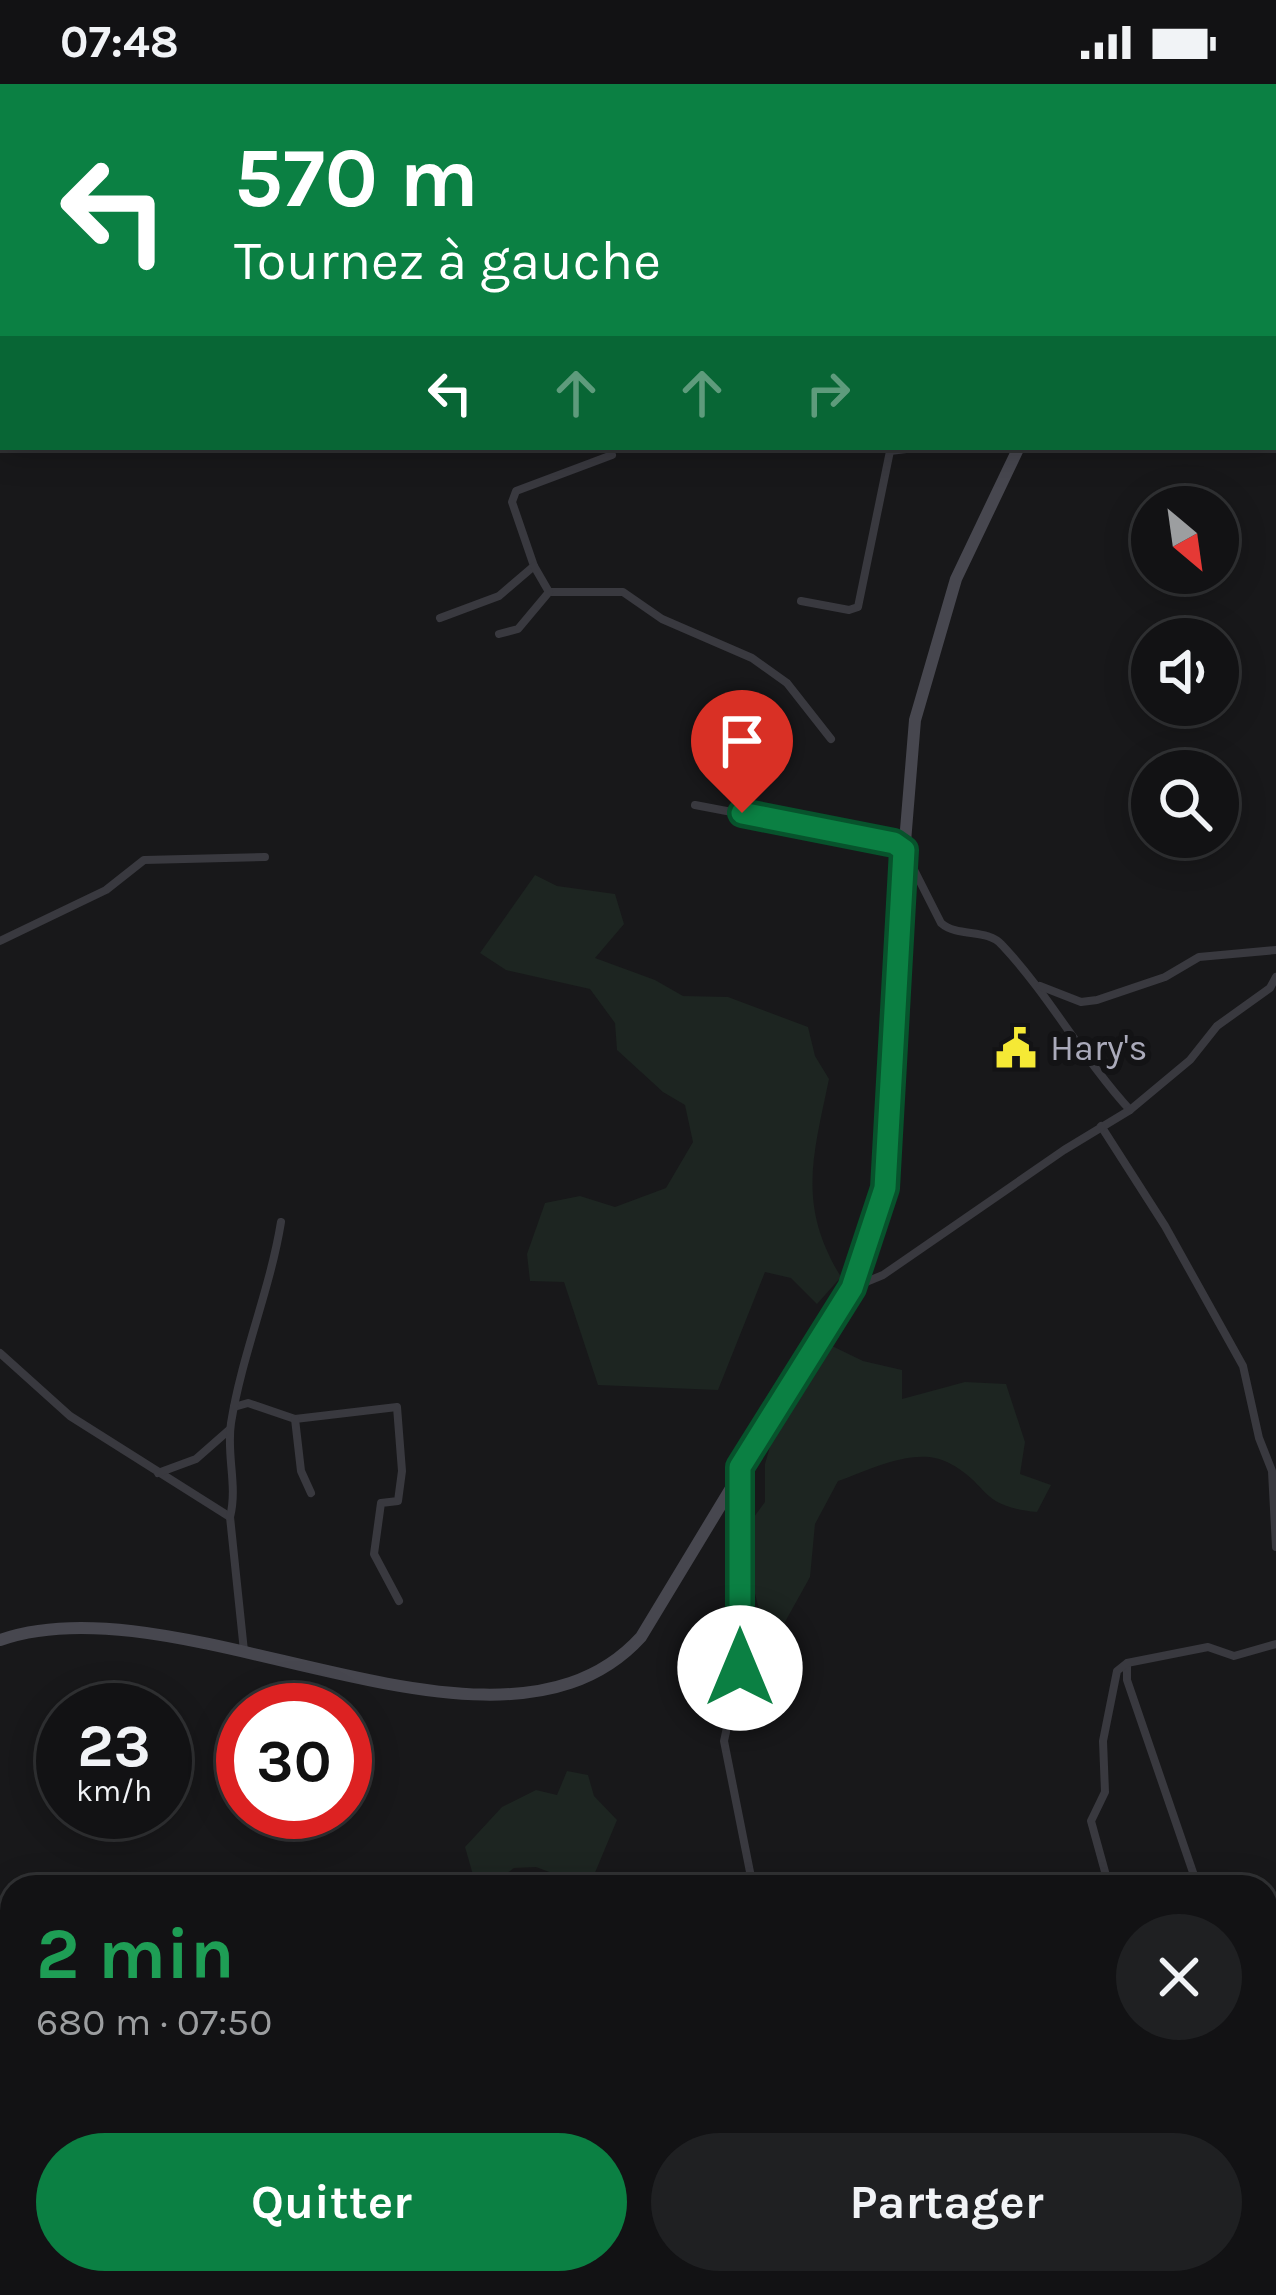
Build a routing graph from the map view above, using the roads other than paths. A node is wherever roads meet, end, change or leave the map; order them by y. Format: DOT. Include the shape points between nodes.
graph roads {
  1 [pos="610,450"];
  2 [pos="898,450"];
  3 [pos="1018,450"];
  4 [pos="534,566"];
  5 [pos="549,592"];
  6 [pos="801,601"];
  7 [pos="440,618"];
  8 [pos="499,634"];
  9 [pos="831,739"];
  10 [pos="695,805"];
  11 [pos="904,850"];
  12 [pos="266,857"];
  13 [pos="0,941"];
  14 [pos="1276,950"];
  15 [pos="1276,977"];
  16 [pos="1034,983"];
  17 [pos="1130,1110"];
  18 [pos="1100,1126"];
  19 [pos="281,1222"];
  20 [pos="852,1288"];
  21 [pos="0,1353"];
  22 [pos="234,1407"];
  23 [pos="295,1419"];
  24 [pos="230,1429"];
  25 [pos="740,1467"];
  26 [pos="1274,1472"];
  27 [pos="158,1473"];
  28 [pos="311,1492"];
  29 [pos="230,1517"];
  30 [pos="1276,1546"];
  31 [pos="399,1600"];
  32 [pos="0,1640"];
  33 [pos="1276,1644"];
  34 [pos="244,1652"];
  35 [pos="1127,1663"];
  36 [pos="751,1875"];
  37 [pos="1106,1875"];
  38 [pos="1194,1875"];
  1 -- 4 [label="street" via="516,491 512,502"];
  2 -- 6 [label="street" via="890,451 858,607"];
  3 -- 11 [label="main road" via="939,630 915,720"];
  4 -- 5 [label="street"];
  4 -- 7 [label="street" via="499,596"];
  5 -- 8 [label="street" via="518,629"];
  5 -- 9 [label="street" via="623,592 662,620 752,658 787,683"];
  10 -- 11 [label="street"];
  11 -- 16 [label="street" via="940,923 1000,942"];
  11 -- 20 [label="main road" via="885,1188"];
  12 -- 13 [label="street" via="144,860 106,890"];
  14 -- 16 [label="street" via="1199,957 1096,1000"];
  15 -- 17 [label="street"];
  16 -- 17 [label="street"];
  17 -- 18 [label="street"];
  18 -- 20 [label="street" via="883,1275"];
  18 -- 26 [label="street" via="1243,1366"];
  19 -- 22 [label="street"];
  20 -- 25 [label="main road"];
  21 -- 27 [label="street" via="70,1416"];
  22 -- 23 [label="street" via="248,1403"];
  22 -- 24 [label="street"];
  23 -- 28 [label="street"];
  23 -- 31 [label="street" via="398,1406 398,1501 382,1503 374,1554"];
  24 -- 27 [label="street" via="196,1459"];
  24 -- 29 [label="street"];
  25 -- 34 [label="main road" via="650,1627 585,1678 513,1694 452,1692"];
  25 -- 36 [label="street" via="740,1668 724,1741"];
  26 -- 30 [label="street"];
  27 -- 29 [label="street"];
  29 -- 34 [label="street"];
  32 -- 34 [label="main road" via="76,1628"];
  33 -- 35 [label="street" via="1234,1656 1208,1647"];
  35 -- 37 [label="street" via="1111,1696 1105,1792 1091,1821"];
  35 -- 38 [label="street"];
}
